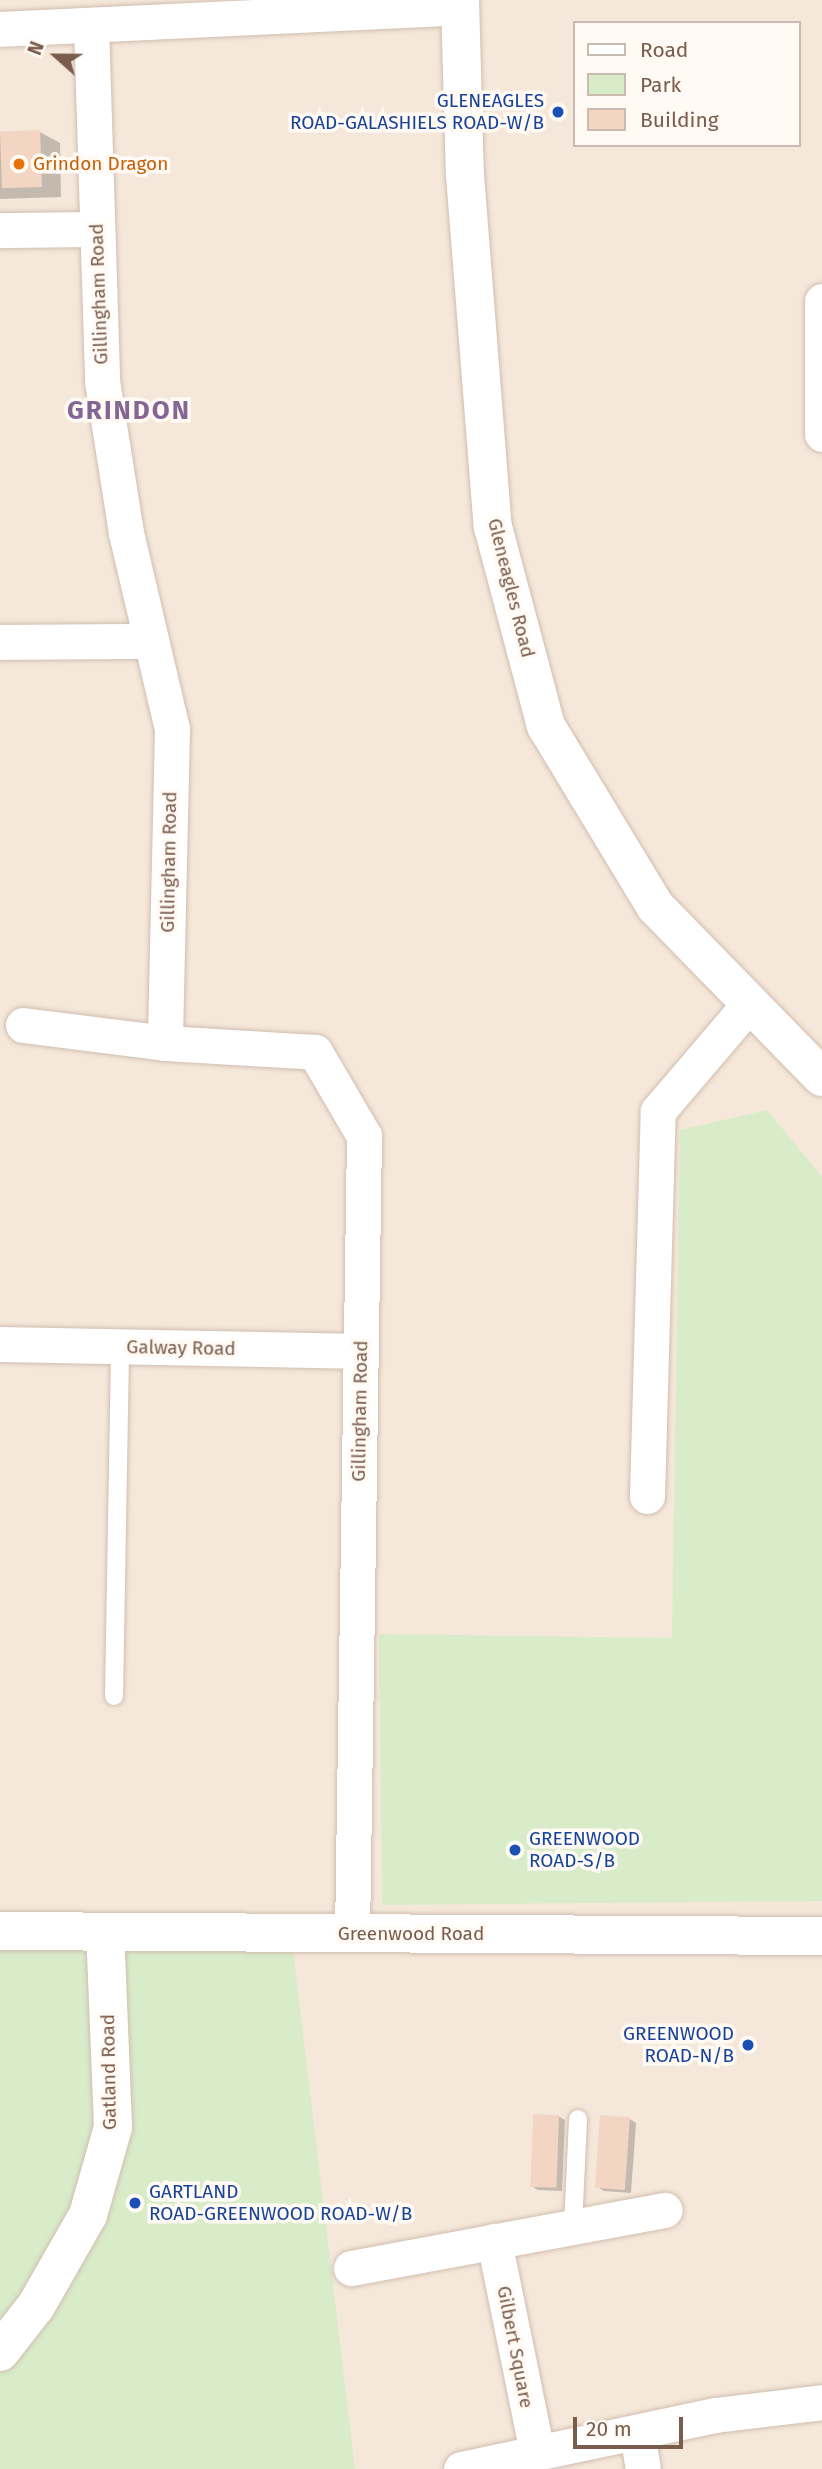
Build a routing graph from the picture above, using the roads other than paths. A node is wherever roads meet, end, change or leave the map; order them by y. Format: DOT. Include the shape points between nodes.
graph roads {
  1 [pos="460,3"];
  2 [pos="91,25"];
  3 [pos="0,29"];
  4 [pos="97,229"];
  5 [pos="0,230"];
  6 [pos="822,301"];
  7 [pos="822,434"];
  8 [pos="151,641"];
  9 [pos="0,642"];
  10 [pos="750,1003"];
  11 [pos="23,1025"];
  12 [pos="165,1043"];
  13 [pos="822,1077"];
  14 [pos="0,1345"];
  15 [pos="120,1346"];
  16 [pos="361,1351"];
  17 [pos="647,1496"];
  18 [pos="114,1696"];
  19 [pos="0,1931"];
  20 [pos="105,1932"];
  21 [pos="352,1933"];
  22 [pos="822,1936"];
  23 [pos="578,2119"];
  24 [pos="665,2210"];
  25 [pos="573,2226"];
  26 [pos="494,2241"];
  27 [pos="351,2267"];
  28 [pos="0,2352"];
  29 [pos="822,2402"];
  30 [pos="637,2432"];
  31 [pos="537,2453"];
  32 [pos="461,2469"];
  33 [pos="643,2469"];
  1 -- 2 [label="street"];
  1 -- 10 [label="street, Gleneagles Road" via="465,175 492,527 546,726 655,906"];
  2 -- 3 [label="street"];
  2 -- 4 [label="street, Gillingham Road"];
  4 -- 5 [label="street"];
  4 -- 8 [label="street, Gillingham Road" via="102,381 126,533"];
  6 -- 7 [label="street"];
  8 -- 9 [label="street"];
  8 -- 12 [label="street, Gillingham Road" via="172,729"];
  10 -- 13 [label="street, Gleneagles Road"];
  10 -- 17 [label="street" via="658,1111"];
  11 -- 12 [label="street, Gillingham Road"];
  12 -- 16 [label="street, Gillingham Road" via="315,1052 364,1136"];
  14 -- 15 [label="street, Galway Road"];
  15 -- 16 [label="street, Galway Road"];
  15 -- 18 [label="lane"];
  16 -- 21 [label="street, Gillingham Road"];
  19 -- 20 [label="street, Greenwood Road"];
  20 -- 21 [label="street, Greenwood Road"];
  20 -- 28 [label="street, Gatland Road" via="113,2127 88,2215 36,2306"];
  21 -- 22 [label="street, Greenwood Road"];
  23 -- 25 [label="lane"];
  24 -- 25 [label="street"];
  25 -- 26 [label="street"];
  26 -- 27 [label="street"];
  26 -- 31 [label="street, Gilbert Square"];
  29 -- 30 [label="street"];
  30 -- 31 [label="street"];
  30 -- 33 [label="street"];
  31 -- 32 [label="street"];
}
